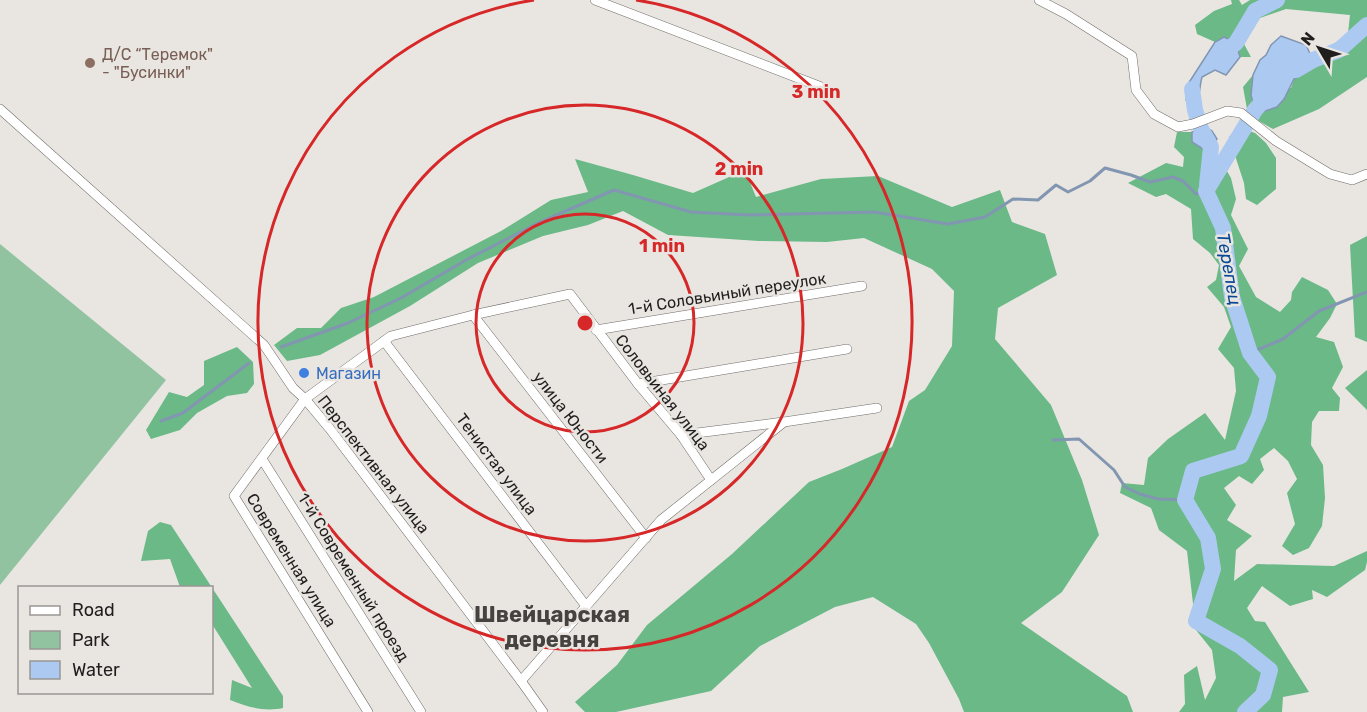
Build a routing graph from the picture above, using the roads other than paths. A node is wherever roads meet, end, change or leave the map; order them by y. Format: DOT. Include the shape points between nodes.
graph roads {
  1 [pos="595,0"];
  2 [pos="1038,0"];
  3 [pos="824,88"];
  4 [pos="0,108"];
  5 [pos="1367,174"];
  6 [pos="862,286"];
  7 [pos="570,294"];
  8 [pos="473,315"];
  9 [pos="596,330"];
  10 [pos="384,341"];
  11 [pos="847,349"];
  12 [pos="638,384"];
  13 [pos="305,399"];
  14 [pos="878,408"];
  15 [pos="784,422"];
  16 [pos="681,435"];
  17 [pos="262,459"];
  18 [pos="711,480"];
  19 [pos="646,538"];
  20 [pos="586,606"];
  21 [pos="521,681"];
  22 [pos="368,712"];
  23 [pos="421,712"];
  24 [pos="543,712"];
  1 -- 3 [label="street"];
  2 -- 5 [label="street" via="1132,56 1136,90 1154,114 1178,127 1227,111 1241,113 1276,141 1330,174 1352,180"];
  4 -- 13 [label="street, Перспективная улица" via="264,345 292,388"];
  6 -- 9 [label="street, 1-й Соловьиный переулок"];
  7 -- 8 [label="street, Современная улица"];
  7 -- 9 [label="street, Соловьиная улица"];
  8 -- 10 [label="street, Современная улица"];
  8 -- 19 [label="street, улица Юности"];
  9 -- 12 [label="street, Соловьиная улица"];
  10 -- 13 [label="street, Современная улица"];
  10 -- 20 [label="street, Тенистая улица"];
  11 -- 12 [label="street"];
  12 -- 16 [label="street, Соловьиная улица"];
  13 -- 17 [label="street, Современная улица"];
  13 -- 21 [label="street, Перспективная улица"];
  14 -- 15 [label="street"];
  15 -- 16 [label="street"];
  15 -- 18 [label="street"];
  16 -- 18 [label="street, Соловьиная улица"];
  17 -- 22 [label="street, Современная улица" via="234,496"];
  17 -- 23 [label="street, 1-й Современный проезд"];
  18 -- 19 [label="street" via="661,520"];
  19 -- 20 [label="street"];
  20 -- 21 [label="street"];
  21 -- 24 [label="street, Перспективная улица"];
}
